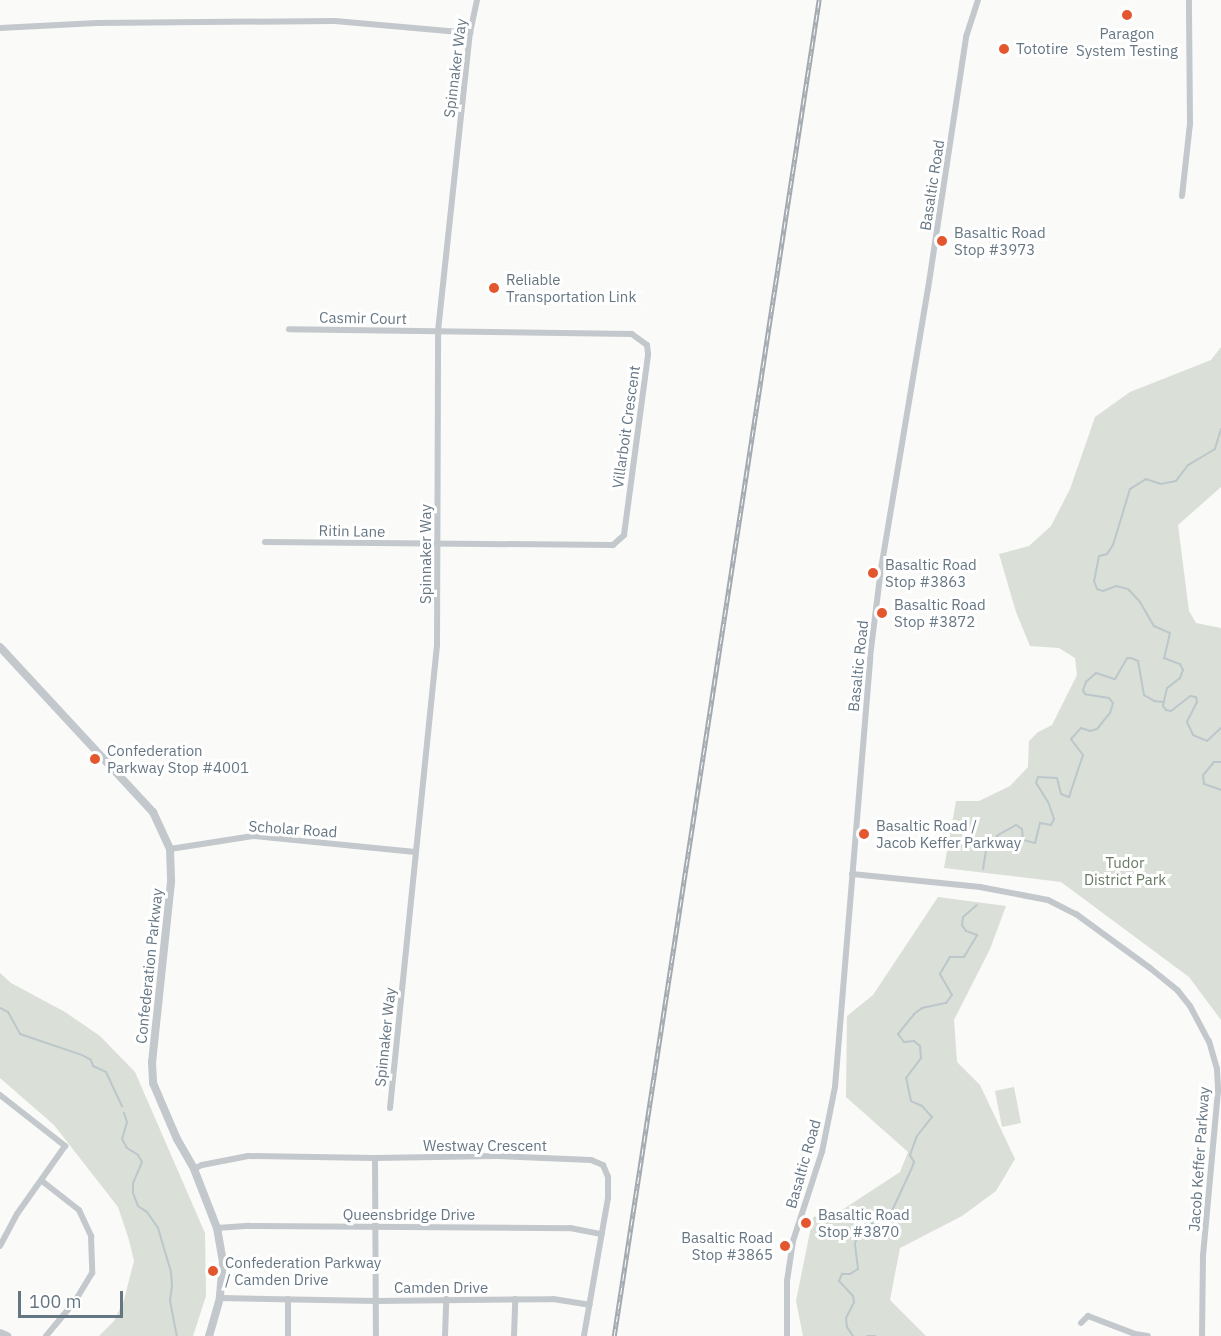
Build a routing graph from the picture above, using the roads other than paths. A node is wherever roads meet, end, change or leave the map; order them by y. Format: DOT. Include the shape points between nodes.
graph roads {
  1 [pos="477,0"];
  2 [pos="978,0"];
  3 [pos="1189,0"];
  4 [pos="0,28"];
  5 [pos="470,33"];
  6 [pos="1182,196"];
  7 [pos="288,329"];
  8 [pos="438,331"];
  9 [pos="265,542"];
  10 [pos="438,545"];
  11 [pos="0,646"];
  12 [pos="170,849"];
  13 [pos="415,852"];
  14 [pos="852,874"];
  15 [pos="0,1095"];
  16 [pos="390,1108"];
  17 [pos="375,1158"];
  18 [pos="194,1169"];
  19 [pos="42,1181"];
  20 [pos="375,1227"];
  21 [pos="217,1228"];
  22 [pos="601,1234"];
  23 [pos="0,1246"];
  24 [pos="220,1298"];
  25 [pos="288,1299"];
  26 [pos="446,1299"];
  27 [pos="514,1299"];
  28 [pos="376,1301"];
  29 [pos="590,1305"];
  30 [pos="1081,1323"];
  31 [pos="0,1333"];
  32 [pos="8,1336"];
  33 [pos="46,1336"];
  34 [pos="209,1336"];
  35 [pos="288,1336"];
  36 [pos="376,1336"];
  37 [pos="445,1336"];
  38 [pos="514,1336"];
  39 [pos="584,1336"];
  40 [pos="787,1336"];
  41 [pos="1148,1336"];
  42 [pos="1201,1336"];
  1 -- 5 [label="street, Spinnaker Way"];
  2 -- 14 [label="street, Basaltic Road" via="966,36 883,550"];
  3 -- 6 [label="street" via="1190,137"];
  4 -- 5 [label="street" via="335,21"];
  5 -- 8 [label="street, Spinnaker Way"];
  7 -- 8 [label="street, Casmir Court"];
  8 -- 10 [label="street, Spinnaker Way"];
  8 -- 10 [label="street, Villarboit Crescent" via="632,334 647,345 648,354 624,535 620,541 604,545"];
  9 -- 10 [label="street, Ritin Lane"];
  10 -- 13 [label="street, Spinnaker Way" via="437,646"];
  11 -- 12 [label="street, Confederation Parkway" via="153,812"];
  12 -- 13 [label="street, Scholar Road" via="253,836"];
  12 -- 18 [label="street, Confederation Parkway" via="171,882 153,1083"];
  13 -- 16 [label="street, Spinnaker Way"];
  14 -- 40 [label="street, Basaltic Road" via="832,1103 822,1152 793,1241"];
  14 -- 42 [label="street, Jacob Keffer Parkway" via="980,887 1048,900 1076,914 1150,968 1190,1006 1209,1041 1218,1091 1203,1255"];
  15 -- 19 [label="street" via="66,1146"];
  17 -- 18 [label="street, Westway Crescent" via="248,1156"];
  17 -- 20 [label="street"];
  17 -- 22 [label="street, Westway Crescent" via="497,1156 591,1160 603,1165 608,1177"];
  18 -- 21 [label="street, Confederation Parkway"];
  19 -- 23 [label="street" via="17,1214"];
  19 -- 33 [label="street" via="80,1210 91,1236 92,1273"];
  20 -- 21 [label="street, Queensbridge Drive"];
  20 -- 22 [label="street, Queensbridge Drive" via="570,1228"];
  20 -- 28 [label="street"];
  21 -- 24 [label="street, Confederation Parkway" via="223,1261"];
  22 -- 29 [label="street, Westway Crescent"];
  24 -- 25 [label="street, Camden Drive"];
  24 -- 34 [label="street, Confederation Parkway"];
  25 -- 28 [label="street, Camden Drive"];
  25 -- 35 [label="street"];
  26 -- 27 [label="street, Camden Drive"];
  26 -- 28 [label="street, Camden Drive"];
  26 -- 37 [label="street"];
  27 -- 29 [label="street, Camden Drive" via="569,1300"];
  27 -- 38 [label="street"];
  28 -- 36 [label="street"];
  29 -- 39 [label="street, Westway Crescent"];
  30 -- 41 [label="street" via="1088,1316"];
  31 -- 32 [label="street"];
}
